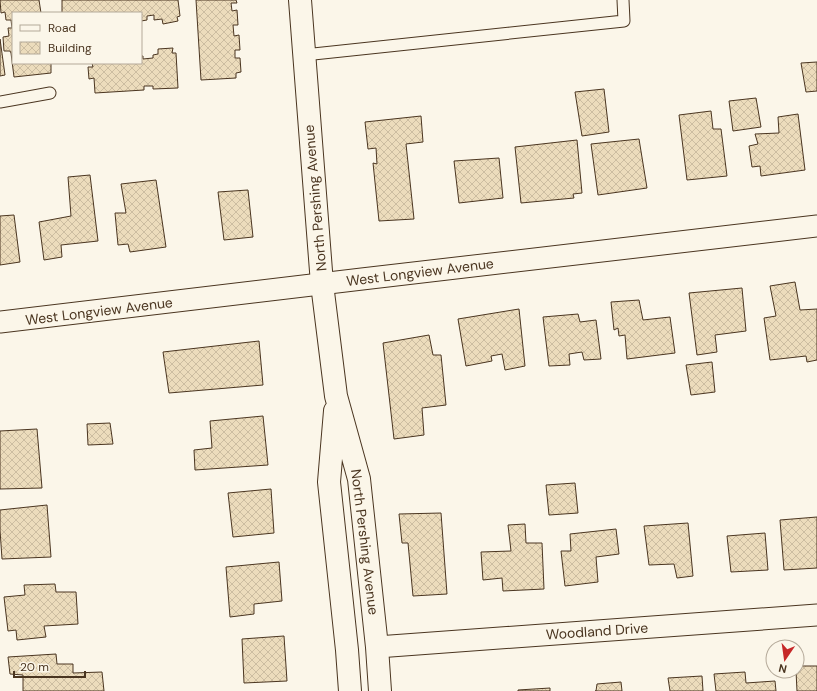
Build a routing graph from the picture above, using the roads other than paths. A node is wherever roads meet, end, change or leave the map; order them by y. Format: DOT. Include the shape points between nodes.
graph roads {
  1 [pos="300,0"];
  2 [pos="623,0"];
  3 [pos="304,55"];
  4 [pos="50,93"];
  5 [pos="0,102"];
  6 [pos="817,226"];
  7 [pos="322,284"];
  8 [pos="0,322"];
  9 [pos="336,396"];
  10 [pos="817,615"];
  11 [pos="377,647"];
  12 [pos="350,691"];
  13 [pos="380,691"];
  1 -- 3 [label="main road, North Pershing Avenue"];
  2 -- 3 [label="lane" via="624,21"];
  3 -- 7 [label="main road, North Pershing Avenue"];
  4 -- 5 [label="lane"];
  6 -- 7 [label="street, West Longview Avenue"];
  7 -- 8 [label="street, West Longview Avenue"];
  7 -- 9 [label="main road, North Pershing Avenue"];
  9 -- 11 [label="main road, North Pershing Avenue" via="359,479"];
  9 -- 12 [label="main road, North Pershing Avenue" via="329,482"];
  10 -- 11 [label="street, Woodland Drive"];
  11 -- 13 [label="main road, North Pershing Avenue"];
}
